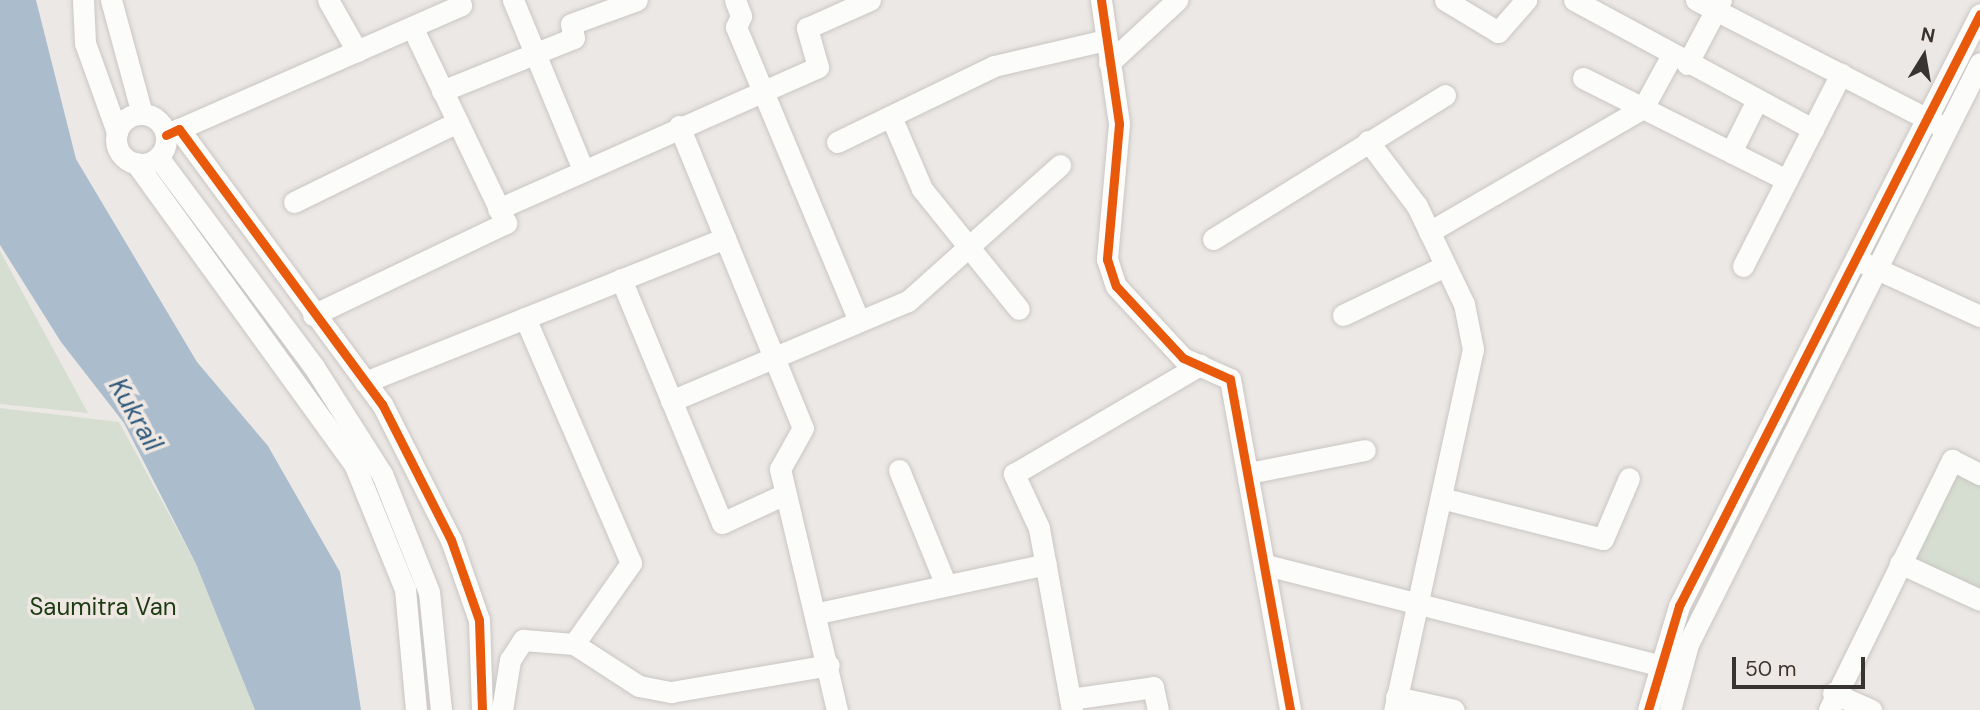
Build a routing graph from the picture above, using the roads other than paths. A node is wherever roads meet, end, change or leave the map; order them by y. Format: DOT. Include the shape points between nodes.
graph roads {
  1 [pos="83,0"];
  2 [pos="111,0"];
  3 [pos="328,0"];
  4 [pos="459,0"];
  5 [pos="513,0"];
  6 [pos="637,0"];
  7 [pos="735,0"];
  8 [pos="870,0"];
  9 [pos="1101,0"];
  10 [pos="1177,0"];
  11 [pos="1445,0"];
  12 [pos="1526,0"];
  13 [pos="1574,0"];
  14 [pos="1696,0"];
  15 [pos="1718,5"];
  16 [pos="1980,14"];
  17 [pos="412,27"];
  18 [pos="1106,40"];
  19 [pos="357,51"];
  20 [pos="536,54"];
  21 [pos="1680,59"];
  22 [pos="1109,63"];
  23 [pos="1980,63"];
  24 [pos="1842,74"];
  25 [pos="1583,78"];
  26 [pos="442,91"];
  27 [pos="761,91"];
  28 [pos="1445,95"];
  29 [pos="1757,100"];
  30 [pos="1643,108"];
  31 [pos="142,114"];
  32 [pos="1927,118"];
  33 [pos="892,119"];
  34 [pos="457,122"];
  35 [pos="679,125"];
  36 [pos="1947,129"];
  37 [pos="1813,130"];
  38 [pos="117,132"];
  39 [pos="173,132"];
  40 [pos="1368,141"];
  41 [pos="837,142"];
  42 [pos="1731,152"];
  43 [pos="158,158"];
  44 [pos="135,163"];
  45 [pos="1060,165"];
  46 [pos="583,170"];
  47 [pos="1787,180"];
  48 [pos="294,202"];
  49 [pos="498,209"];
  50 [pos="1429,232"];
  51 [pos="725,238"];
  52 [pos="1213,239"];
  53 [pos="971,245"];
  54 [pos="1855,259"];
  55 [pos="1445,266"];
  56 [pos="1743,266"];
  57 [pos="1877,269"];
  58 [pos="621,279"];
  59 [pos="1019,309"];
  60 [pos="313,315"];
  61 [pos="1342,315"];
  62 [pos="1980,316"];
  63 [pos="525,318"];
  64 [pos="859,321"];
  65 [pos="774,357"];
  66 [pos="1200,365"];
  67 [pos="365,382"];
  68 [pos="671,401"];
  69 [pos="1365,450"];
  70 [pos="899,470"];
  71 [pos="1248,474"];
  72 [pos="1980,474"];
  73 [pos="1629,478"];
  74 [pos="785,494"];
  75 [pos="1441,498"];
  76 [pos="1900,563"];
  77 [pos="1046,564"];
  78 [pos="1266,565"];
  79 [pos="946,585"];
  80 [pos="1980,600"];
  81 [pos="1414,603"];
  82 [pos="818,613"];
  83 [pos="574,644"];
  84 [pos="829,665"];
  85 [pos="1668,667"];
  86 [pos="673,701"];
  87 [pos="1831,701"];
  88 [pos="1395,703"];
  89 [pos="1071,704"];
  90 [pos="416,710"];
  91 [pos="441,710"];
  92 [pos="482,710"];
  93 [pos="502,710"];
  94 [pos="837,710"];
  95 [pos="1158,710"];
  96 [pos="1290,710"];
  97 [pos="1454,710"];
  98 [pos="1648,710"];
  99 [pos="1670,710"];
  100 [pos="1871,710"];
  1 -- 38 [label="street" via="85,43"];
  2 -- 31 [label="street"];
  3 -- 19 [label="street"];
  4 -- 17 [label="street" via="461,5"];
  5 -- 20 [label="street"];
  6 -- 20 [label="street" via="571,24 574,38"];
  7 -- 27 [label="street" via="741,16 736,27"];
  8 -- 27 [label="street" via="807,28 818,67"];
  9 -- 18 [label="street"];
  10 -- 22 [label="street"];
  11 -- 12 [label="street" via="1498,32"];
  13 -- 21 [label="street"];
  14 -- 15 [label="street"];
  15 -- 21 [label="street"];
  15 -- 24 [label="street"];
  16 -- 32 [label="street"];
  17 -- 19 [label="street"];
  17 -- 26 [label="street"];
  18 -- 22 [label="street"];
  18 -- 33 [label="street" via="994,66"];
  19 -- 39 [label="street"];
  20 -- 26 [label="street"];
  20 -- 46 [label="street"];
  21 -- 29 [label="street"];
  21 -- 30 [label="street"];
  22 -- 66 [label="street" via="1119,124 1107,259 1116,286 1183,358"];
  23 -- 36 [label="street"];
  24 -- 32 [label="street"];
  24 -- 37 [label="street"];
  25 -- 30 [label="street"];
  26 -- 34 [label="street"];
  27 -- 35 [label="street"];
  27 -- 64 [label="street"];
  28 -- 40 [label="street"];
  29 -- 37 [label="street"];
  29 -- 42 [label="street"];
  30 -- 42 [label="street"];
  30 -- 50 [label="street"];
  31 -- 38 [label="street" via="127,119"];
  31 -- 39 [label="street"];
  32 -- 36 [label="street"];
  32 -- 54 [label="street"];
  33 -- 41 [label="street"];
  33 -- 53 [label="street" via="922,189"];
  34 -- 48 [label="street"];
  34 -- 49 [label="street"];
  35 -- 46 [label="street"];
  35 -- 51 [label="street"];
  36 -- 57 [label="street"];
  37 -- 47 [label="street"];
  38 -- 44 [label="street" via="122,155"];
  39 -- 43 [label="street"];
  39 -- 60 [label="street"];
  40 -- 50 [label="street"];
  40 -- 52 [label="street"];
  42 -- 47 [label="street"];
  43 -- 44 [label="street"];
  43 -- 91 [label="street" via="314,367 382,474 429,592"];
  44 -- 90 [label="street" via="355,466 405,589"];
  45 -- 53 [label="street"];
  46 -- 49 [label="street"];
  47 -- 56 [label="street"];
  49 -- 60 [label="street" via="506,223"];
  50 -- 55 [label="street"];
  51 -- 58 [label="street"];
  51 -- 65 [label="street"];
  53 -- 59 [label="street"];
  53 -- 64 [label="street" via="908,300"];
  54 -- 57 [label="street"];
  54 -- 85 [label="street" via="1679,606"];
  55 -- 61 [label="street"];
  55 -- 75 [label="street" via="1464,304 1473,349"];
  57 -- 62 [label="street"];
  57 -- 85 [label="street"];
  58 -- 63 [label="street"];
  58 -- 68 [label="street"];
  60 -- 67 [label="street"];
  63 -- 67 [label="street"];
  63 -- 83 [label="street" via="631,563"];
  64 -- 65 [label="street"];
  65 -- 68 [label="street"];
  65 -- 74 [label="street" via="803,428 780,469"];
  66 -- 71 [label="street" via="1230,379"];
  66 -- 77 [label="street" via="1014,474 1039,528"];
  67 -- 92 [label="street" via="451,540 480,620"];
  68 -- 74 [label="street" via="722,523"];
  69 -- 71 [label="street"];
  70 -- 79 [label="street"];
  71 -- 78 [label="street"];
  72 -- 76 [label="street" via="1952,460"];
  73 -- 75 [label="street" via="1603,539"];
  74 -- 82 [label="street"];
  75 -- 81 [label="street"];
  76 -- 80 [label="street"];
  76 -- 87 [label="street"];
  77 -- 79 [label="street"];
  77 -- 89 [label="street"];
  78 -- 81 [label="street"];
  78 -- 96 [label="street"];
  79 -- 82 [label="street"];
  81 -- 85 [label="street"];
  81 -- 88 [label="street"];
  82 -- 84 [label="street"];
  83 -- 86 [label="street" via="639,686"];
  83 -- 93 [label="street" via="523,640 515,646"];
  84 -- 86 [label="street"];
  84 -- 94 [label="street"];
  85 -- 98 [label="street"];
  85 -- 99 [label="street"];
  87 -- 100 [label="street"];
  88 -- 97 [label="street"];
  89 -- 95 [label="street" via="1153,687"];
}
